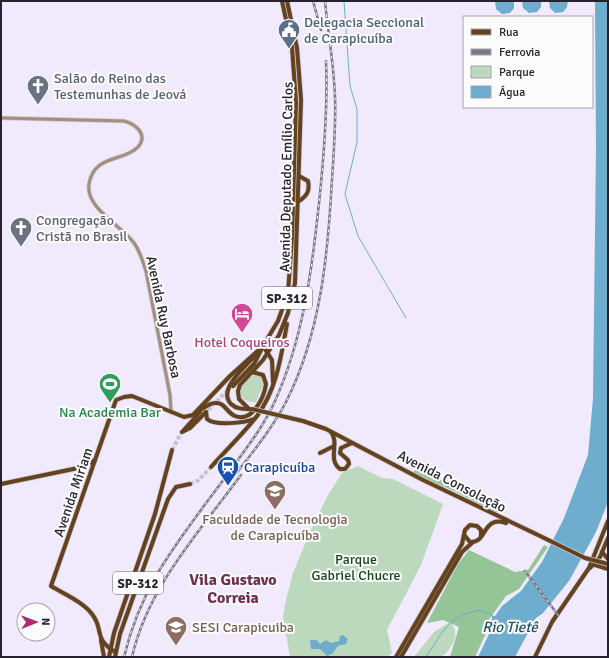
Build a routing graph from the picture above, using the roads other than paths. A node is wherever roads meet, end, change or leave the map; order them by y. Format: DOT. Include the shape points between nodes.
graph roads {
  1 [pos="282,1"];
  2 [pos="287,1"];
  3 [pos="1,118"];
  4 [pos="299,176"];
  5 [pos="299,201"];
  6 [pos="288,313"];
  7 [pos="263,346"];
  8 [pos="268,353"];
  9 [pos="252,372"];
  10 [pos="233,386"];
  11 [pos="273,386"];
  12 [pos="250,409"];
  13 [pos="171,411"];
  14 [pos="205,411"];
  15 [pos="193,415"];
  16 [pos="256,417"];
  17 [pos="326,429"];
  18 [pos="181,433"];
  19 [pos="353,443"];
  20 [pos="334,446"];
  21 [pos="172,450"];
  22 [pos="320,453"];
  23 [pos="96,459"];
  24 [pos="83,467"];
  25 [pos="211,467"];
  26 [pos="90,475"];
  27 [pos="1,484"];
  28 [pos="190,484"];
  29 [pos="608,521"];
  30 [pos="515,525"];
  31 [pos="465,536"];
  32 [pos="481,536"];
  33 [pos="608,538"];
  34 [pos="473,542"];
  35 [pos="602,552"];
  36 [pos="608,559"];
  37 [pos="608,564"];
  38 [pos="591,566"];
  39 [pos="608,569"];
  40 [pos="101,640"];
  41 [pos="110,648"];
  42 [pos="116,652"];
  43 [pos="104,657"];
  44 [pos="109,657"];
  45 [pos="115,657"];
  46 [pos="396,657"];
  47 [pos="401,657"];
  48 [pos="535,657"];
  1 -- 7 [label="main road, Avenida Deputado Emílio Carlos / SP-312" via="292,47 296,102 291,272 284,308"];
  2 -- 4 [label="main road, Avenida Deputado Emílio Carlos / SP-312" via="296,41 300,84"];
  3 -- 13 [label="street, Avenida Ruy Barbosa" via="124,121 140,130 142,138 138,147 107,160 99,167 90,180 89,192 96,205 130,238 146,271"];
  4 -- 5 [label="main road, Avenida Deputado Emílio Carlos / SP-312"];
  4 -- 5 [label="main road" via="308,181 309,187 307,195"];
  5 -- 6 [label="main road, Avenida Deputado Emílio Carlos / SP-312" via="295,283"];
  6 -- 8 [label="main road, Avenida Deputado Emílio Carlos / SP-312"];
  6 -- 11 [label="main road, SP-312"];
  7 -- 8 [label="main road"];
  7 -- 10 [label="main road" via="254,364"];
  7 -- 12 [label="main road, Avenida Deputado Emílio Carlos" via="228,388 228,399 233,405 241,409"];
  7 -- 15 [label="main road, Avenida Deputado Emílio Carlos / SP-312"];
  8 -- 9 [label="main road, Avenida Deputado Emílio Carlos"];
  8 -- 11 [label="main road" via="274,367"];
  9 -- 12 [label="main road, Avenida Deputado Emílio Carlos" via="238,391 240,401"];
  9 -- 14 [label="main road" via="263,375 266,384 252,413 246,417 236,417 216,402 209,404"];
  11 -- 16 [label="main road, SP-312"];
  12 -- 17 [label="main road, Avenida Consolação, bridge"];
  13 -- 15 [label="main road" via="184,416"];
  13 -- 23 [label="main road, Avenida Miriam" via="132,396 118,398"];
  14 -- 15 [label="main road"];
  14 -- 16 [label="main road" via="207,419 213,422 240,422"];
  14 -- 18 [label="main road"];
  16 -- 25 [label="main road, SP-312"];
  17 -- 19 [label="main road, Avenida Consolação"];
  17 -- 20 [label="main road" via="334,436"];
  19 -- 20 [label="main road" via="344,445 340,450 349,462 344,470 335,464"];
  19 -- 30 [label="main road, Avenida Consolação"];
  20 -- 22 [label="main road"];
  21 -- 41 [label="main road, SP-312" via="155,514"];
  23 -- 24 [label="main road"];
  23 -- 26 [label="main road, Avenida Miriam"];
  24 -- 26 [label="main road"];
  24 -- 27 [label="main road"];
  26 -- 40 [label="main road, Avenida Miriam" via="51,586 89,611 96,622"];
  28 -- 42 [label="main road, SP-312" via="174,489 162,515"];
  29 -- 38 [label="main road"];
  30 -- 32 [label="main road" via="494,522"];
  30 -- 37 [label="main road, Avenida Consolação, bridge" via="585,558"];
  31 -- 32 [label="main road" via="467,527 474,525 480,528"];
  31 -- 34 [label="main road" via="468,541"];
  31 -- 46 [label="main road"];
  32 -- 34 [label="main road" via="478,541"];
  33 -- 35 [label="main road"];
  34 -- 47 [label="main road" via="462,552"];
  35 -- 36 [label="main road"];
  35 -- 38 [label="main road"];
  38 -- 39 [label="main road"];
  38 -- 48 [label="main road" via="552,622"];
  40 -- 41 [label="main road"];
  40 -- 43 [label="main road"];
  41 -- 42 [label="main road"];
  41 -- 44 [label="main road, SP-312"];
  42 -- 45 [label="main road, SP-312"];
}
